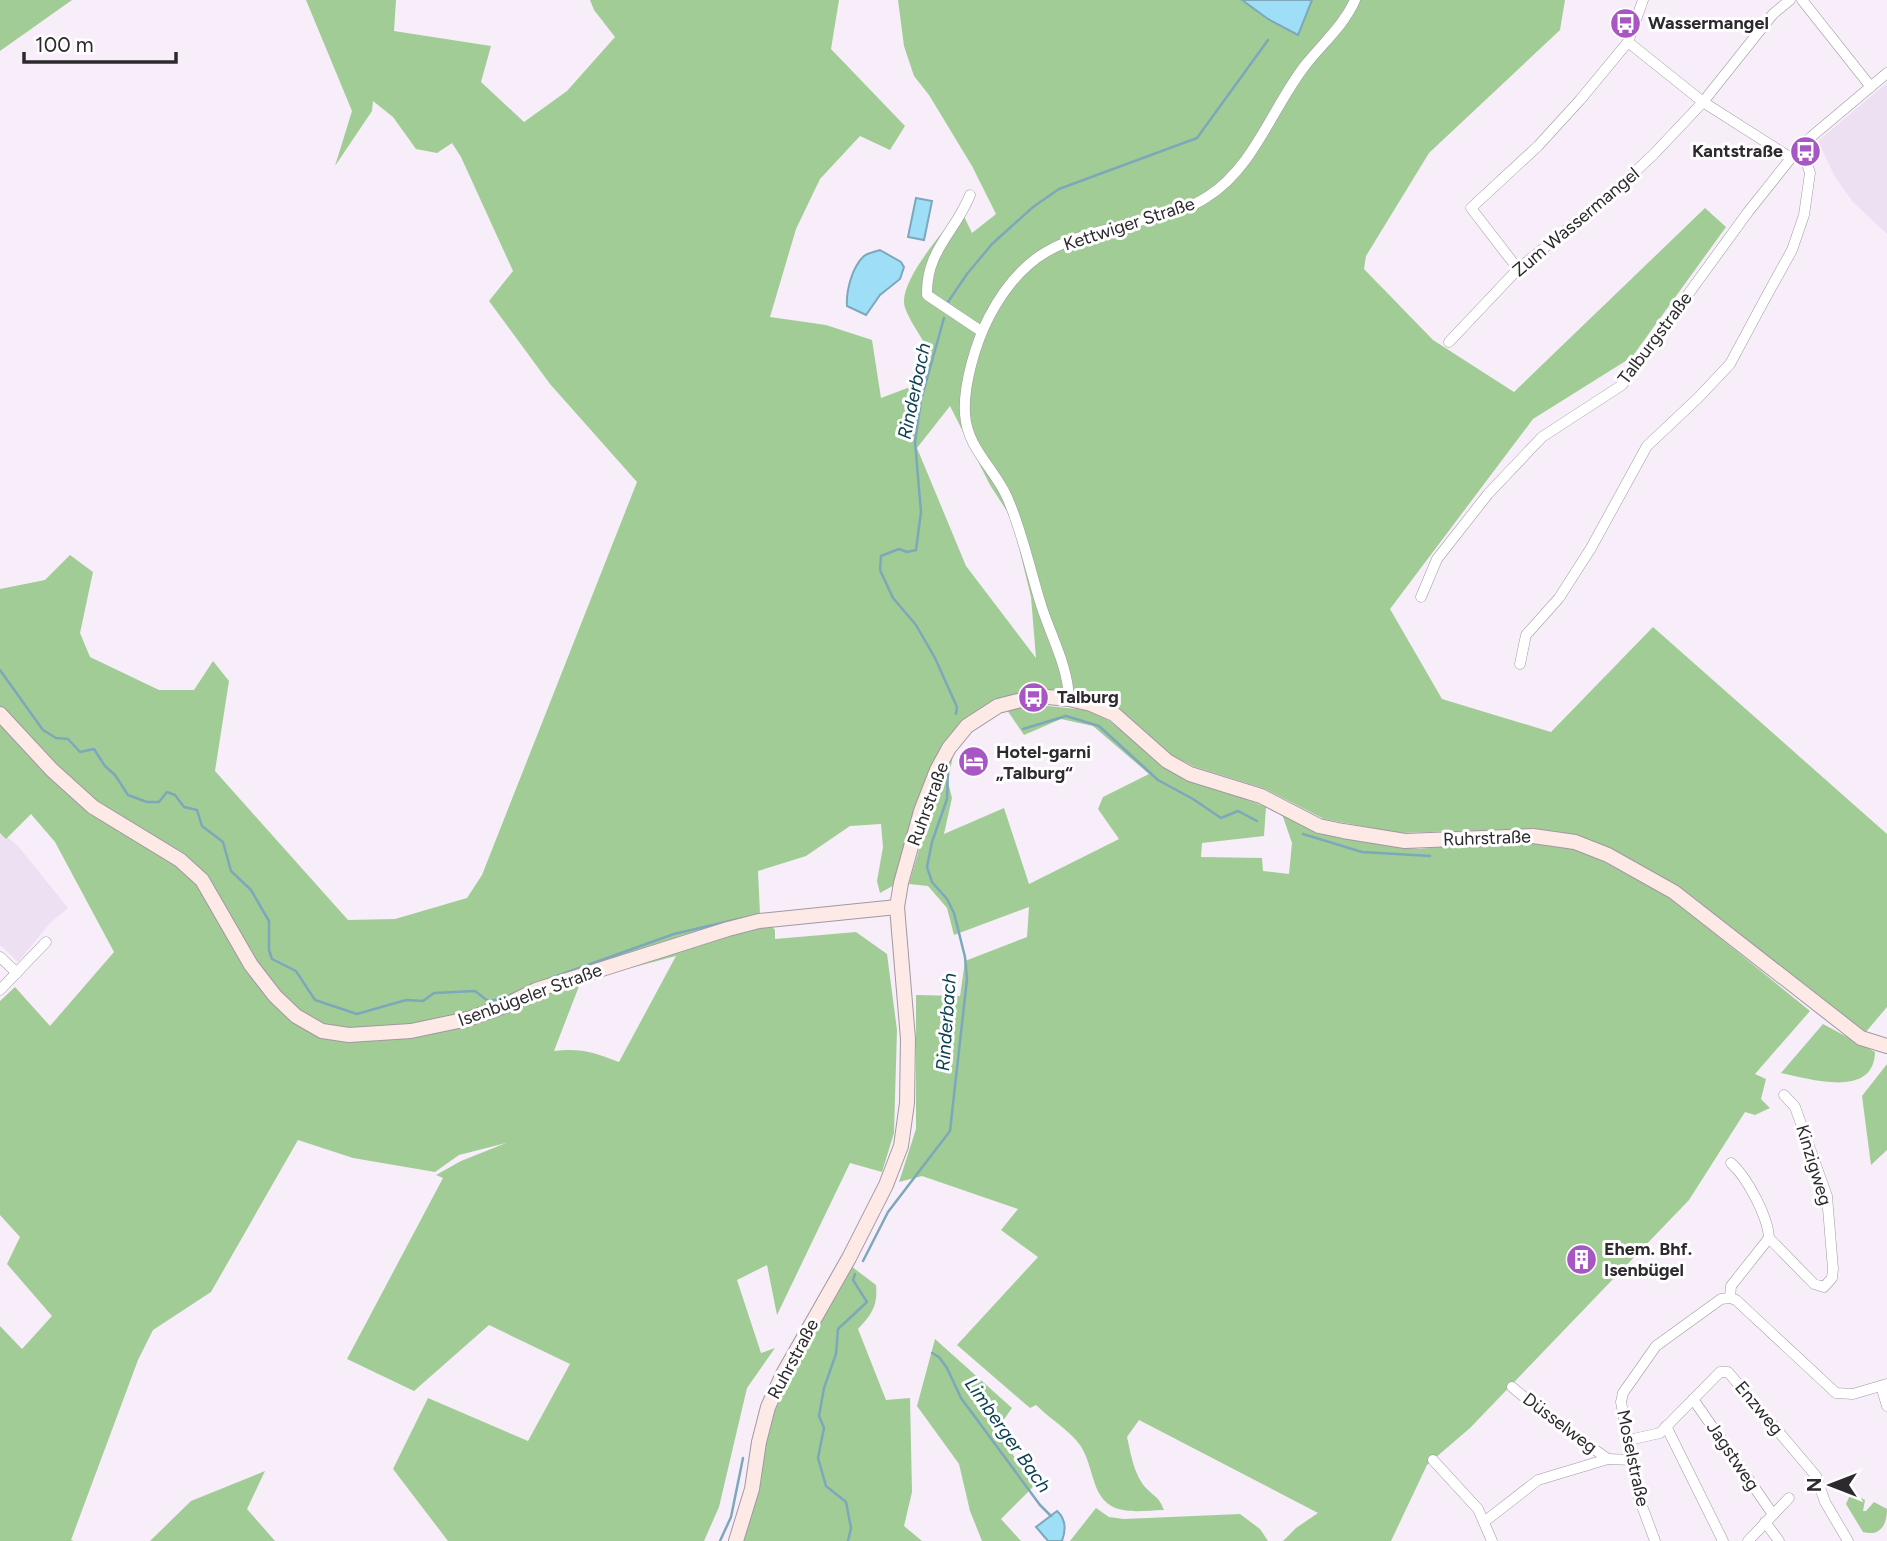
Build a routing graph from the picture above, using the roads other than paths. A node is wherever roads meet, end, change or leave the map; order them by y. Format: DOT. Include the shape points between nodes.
graph roads {
  1 [pos="1355,0"];
  2 [pos="1643,0"];
  3 [pos="1790,0"];
  4 [pos="1802,0"];
  5 [pos="1628,42"];
  6 [pos="1887,73"];
  7 [pos="1871,87"];
  8 [pos="1703,102"];
  9 [pos="1794,154"];
  10 [pos="970,195"];
  11 [pos="1518,270"];
  12 [pos="981,331"];
  13 [pos="1450,342"];
  14 [pos="1420,597"];
  15 [pos="1520,664"];
  16 [pos="1069,699"];
  17 [pos="0,714"];
  18 [pos="897,907"];
  19 [pos="46,942"];
  20 [pos="0,957"];
  21 [pos="17,973"];
  22 [pos="0,990"];
  23 [pos="1887,1046"];
  24 [pos="1784,1095"];
  25 [pos="1731,1163"];
  26 [pos="1769,1238"];
  27 [pos="1730,1298"];
  28 [pos="1884,1385"];
  29 [pos="1512,1387"];
  30 [pos="1693,1399"];
  31 [pos="1887,1406"];
  32 [pos="1666,1426"];
  33 [pos="1629,1440"];
  34 [pos="1433,1460"];
  35 [pos="1608,1460"];
  36 [pos="1632,1461"];
  37 [pos="1789,1498"];
  38 [pos="1768,1518"];
  39 [pos="1484,1522"];
  40 [pos="736,1541"];
  41 [pos="1492,1541"];
  42 [pos="1655,1541"];
  43 [pos="1723,1541"];
  44 [pos="1748,1541"];
  45 [pos="1779,1541"];
  46 [pos="1848,1541"];
  1 -- 12 [label="street, Kettwiger Straße" via="1223,185 1189,207 1068,241 1032,260 1006,287"];
  2 -- 5 [label="street"];
  3 -- 8 [label="street, Zum Wassermangel"];
  4 -- 7 [label="street"];
  5 -- 8 [label="street"];
  5 -- 11 [label="street" via="1538,146 1471,208"];
  6 -- 7 [label="street, Talburgstraße"];
  7 -- 9 [label="street, Talburgstraße"];
  8 -- 9 [label="street"];
  8 -- 11 [label="street, Zum Wassermangel" via="1610,195"];
  9 -- 14 [label="street, Talburgstraße" via="1622,385 1542,438 1524,456 1437,559"];
  9 -- 15 [label="street" via="1806,161 1810,173 1804,215 1792,250 1730,364 1647,446 1591,548 1559,598 1527,635"];
  10 -- 12 [label="street" via="931,263 927,295"];
  11 -- 13 [label="street, Zum Wassermangel"];
  12 -- 16 [label="street, Kettwiger Straße" via="967,385 965,414 974,448 1007,496 1068,680"];
  16 -- 18 [label="main road, Ruhrstraße" via="1017,699 967,726 937,770"];
  16 -- 23 [label="main road, Ruhrstraße" via="1114,714 1167,761 1190,774 1261,796 1319,825 1405,841 1533,836 1575,842 1608,855 1674,892 1861,1038"];
  17 -- 18 [label="main road, Isenbügeler Straße" via="93,807 180,860 202,880 251,965 275,996 322,1031 349,1035 432,1027 759,921"];
  18 -- 40 [label="main road, Ruhrstraße" via="908,1039 901,1146 849,1258 768,1407"];
  19 -- 21 [label="street"];
  20 -- 21 [label="street"];
  21 -- 22 [label="street"];
  24 -- 26 [label="street, Kinzigweg" via="1795,1107 1827,1196 1832,1278 1824,1287 1814,1284"];
  25 -- 26 [label="street, Kinzigweg" via="1742,1172 1769,1227"];
  26 -- 27 [label="street" via="1731,1286"];
  27 -- 28 [label="street" via="1836,1393 1853,1394"];
  27 -- 33 [label="street, Moselstraße" via="1721,1299 1656,1346 1623,1392"];
  28 -- 31 [label="street"];
  29 -- 35 [label="street, Düsselweg"];
  30 -- 32 [label="street, Enzweg"];
  30 -- 38 [label="street, Jagstweg"];
  30 -- 46 [label="street, Enzweg" via="1720,1372 1728,1372 1816,1476"];
  32 -- 33 [label="street, Enzweg" via="1660,1433"];
  32 -- 43 [label="street"];
  33 -- 36 [label="street, Moselstraße"];
  34 -- 39 [label="street" via="1478,1509"];
  35 -- 36 [label="street"];
  35 -- 39 [label="street" via="1538,1480"];
  36 -- 42 [label="street, Moselstraße"];
  37 -- 38 [label="street"];
  38 -- 44 [label="street"];
  38 -- 45 [label="street, Jagstweg"];
  39 -- 41 [label="street"];
}
